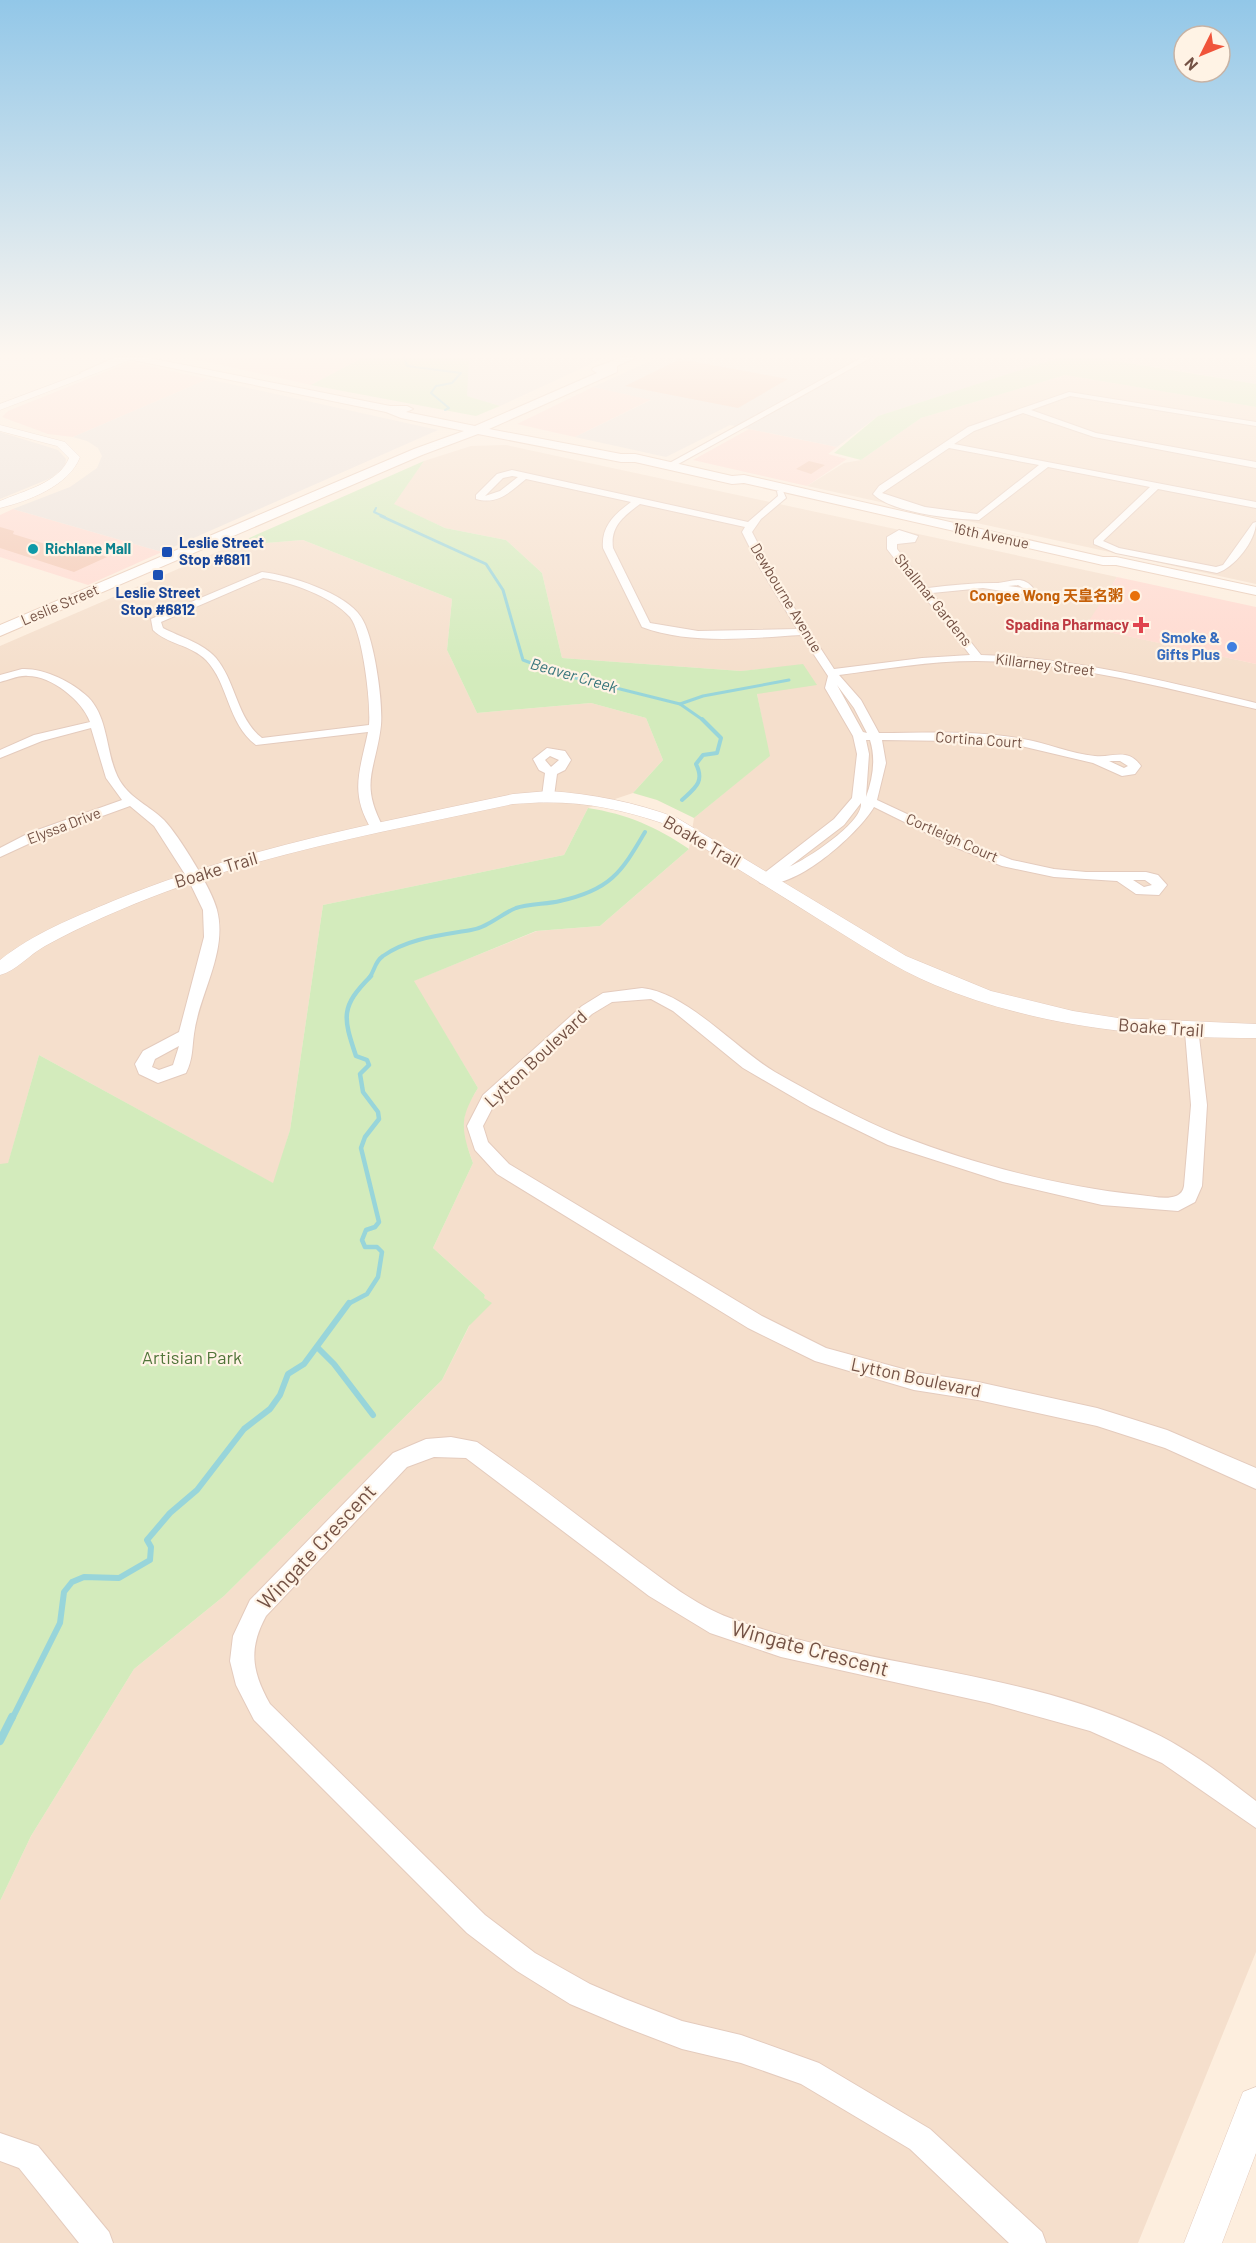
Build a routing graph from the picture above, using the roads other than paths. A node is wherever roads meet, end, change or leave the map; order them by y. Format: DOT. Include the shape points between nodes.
graph roads {
  1 [pos="74,462"];
  2 [pos="395,462"];
  3 [pos="650,462"];
  4 [pos="676,462"];
  5 [pos="922,462"];
  6 [pos="1034,462"];
  7 [pos="1238,462"];
  8 [pos="1046,464"];
  9 [pos="1256,465"];
  10 [pos="668,466"];
  11 [pos="524,476"];
  12 [pos="1156,486"];
  13 [pos="784,491"];
  14 [pos="638,501"];
  15 [pos="0,505"];
  16 [pos="1256,506"];
  17 [pos="752,522"];
  18 [pos="1256,525"];
  19 [pos="893,542"];
  20 [pos="1103,561"];
  21 [pos="999,586"];
  22 [pos="928,591"];
  23 [pos="1256,591"];
  24 [pos="1256,599"];
  25 [pos="0,631"];
  26 [pos="804,632"];
  27 [pos="978,658"];
  28 [pos="832,675"];
  29 [pos="0,679"];
  30 [pos="1256,706"];
  31 [pos="94,724"];
  32 [pos="374,728"];
  33 [pos="866,736"];
  34 [pos="0,754"];
  35 [pos="1096,760"];
  36 [pos="551,772"];
  37 [pos="548,796"];
  38 [pos="864,800"];
  39 [pos="130,802"];
  40 [pos="377,827"];
  41 [pos="0,853"];
  42 [pos="1120,877"];
  43 [pos="193,878"];
  44 [pos="765,880"];
  45 [pos="0,969"];
  46 [pos="1256,1031"];
  47 [pos="1193,1032"];
  48 [pos="186,1035"];
  49 [pos="1256,1479"];
  50 [pos="1256,1816"];
  51 [pos="1256,2105"];
  52 [pos="0,2147"];
  53 [pos="98,2243"];
  54 [pos="1031,2243"];
  55 [pos="1203,2243"];
  1 -- 15 [label="street" via="61,476"];
  2 -- 25 [label="main road, Leslie Street"];
  3 -- 10 [label="main road, 16th Avenue"];
  4 -- 10 [label="street"];
  5 -- 8 [label="street" via="877,494 957,516 979,517"];
  6 -- 8 [label="street"];
  7 -- 9 [label="street"];
  8 -- 12 [label="street"];
  10 -- 13 [label="main road, 16th Avenue" via="736,484"];
  11 -- 14 [label="street"];
  12 -- 16 [label="street"];
  12 -- 18 [label="street" via="1097,542 1116,550 1217,570 1226,567"];
  13 -- 17 [label="street, Dewbourne Avenue"];
  13 -- 20 [label="main road, 16th Avenue" via="828,504 845,504"];
  14 -- 17 [label="street"];
  14 -- 26 [label="street" via="613,522 606,538 646,625 663,630 743,636"];
  17 -- 26 [label="street, Dewbourne Avenue" via="747,532 752,544"];
  19 -- 22 [label="street, Shallmar Gardens" via="896,556"];
  20 -- 23 [label="main road, 16th Avenue"];
  20 -- 24 [label="main road, 16th Avenue"];
  21 -- 22 [label="street"];
  22 -- 27 [label="street, Shallmar Gardens"];
  26 -- 28 [label="street, Dewbourne Avenue"];
  27 -- 28 [label="street, Killarney Street" via="920,660"];
  27 -- 30 [label="street, Killarney Street" via="1086,668"];
  28 -- 33 [label="street, Dewbourne Avenue" via="864,715"];
  29 -- 31 [label="street" via="25,671 37,672 79,695 92,711"];
  31 -- 34 [label="street" via="38,738"];
  31 -- 39 [label="street" via="108,770"];
  32 -- 32 [label="street" via="260,742 249,733 221,673 209,658 158,630 155,621 262,575 326,597 357,618 375,689"];
  32 -- 40 [label="street" via="362,794"];
  33 -- 35 [label="street, Cortina Court" via="1013,741"];
  33 -- 38 [label="street, Dewbourne Avenue" via="879,750 879,776"];
  36 -- 37 [label="street"];
  37 -- 40 [label="street, Boake Trail" via="513,799"];
  37 -- 44 [label="street, Boake Trail" via="594,799 654,814"];
  38 -- 42 [label="street, Cortleigh Court" via="980,853 1019,865 1046,872"];
  38 -- 44 [label="street, Dewbourne Avenue" via="858,824 826,852 788,875"];
  39 -- 41 [label="street, Elyssa Drive" via="34,836"];
  39 -- 43 [label="street" via="166,831"];
  40 -- 43 [label="street, Boake Trail" via="297,846"];
  43 -- 45 [label="street, Boake Trail" via="130,899 64,928 27,948"];
  43 -- 48 [label="street" via="210,908 212,922"];
  44 -- 47 [label="street, Boake Trail" via="889,955 964,990 1062,1018"];
  46 -- 47 [label="street, Boake Trail"];
  47 -- 49 [label="street, Lytton Boulevard" via="1199,1105 1193,1186 1189,1197 1178,1204 1102,1198 1003,1175 894,1140 816,1103 749,1064 678,1007 648,994 630,993 598,1002 489,1099 475,1126 481,1145 503,1169 755,1322 822,1355 914,1381 1097,1417 1167,1439"];
  50 -- 54 [label="street, Wingate Crescent" via="1180,1759 1096,1721 1037,1703 821,1655 730,1630 676,1601 470,1449 444,1444 400,1460 266,1600 247,1627 241,1660 245,1685 262,1712 468,1916 501,1943 580,1994 622,2012 682,2035 741,2049 808,2073 920,2139"];
  51 -- 55 [label="street"];
  52 -- 53 [label="street" via="28,2156"];
}
